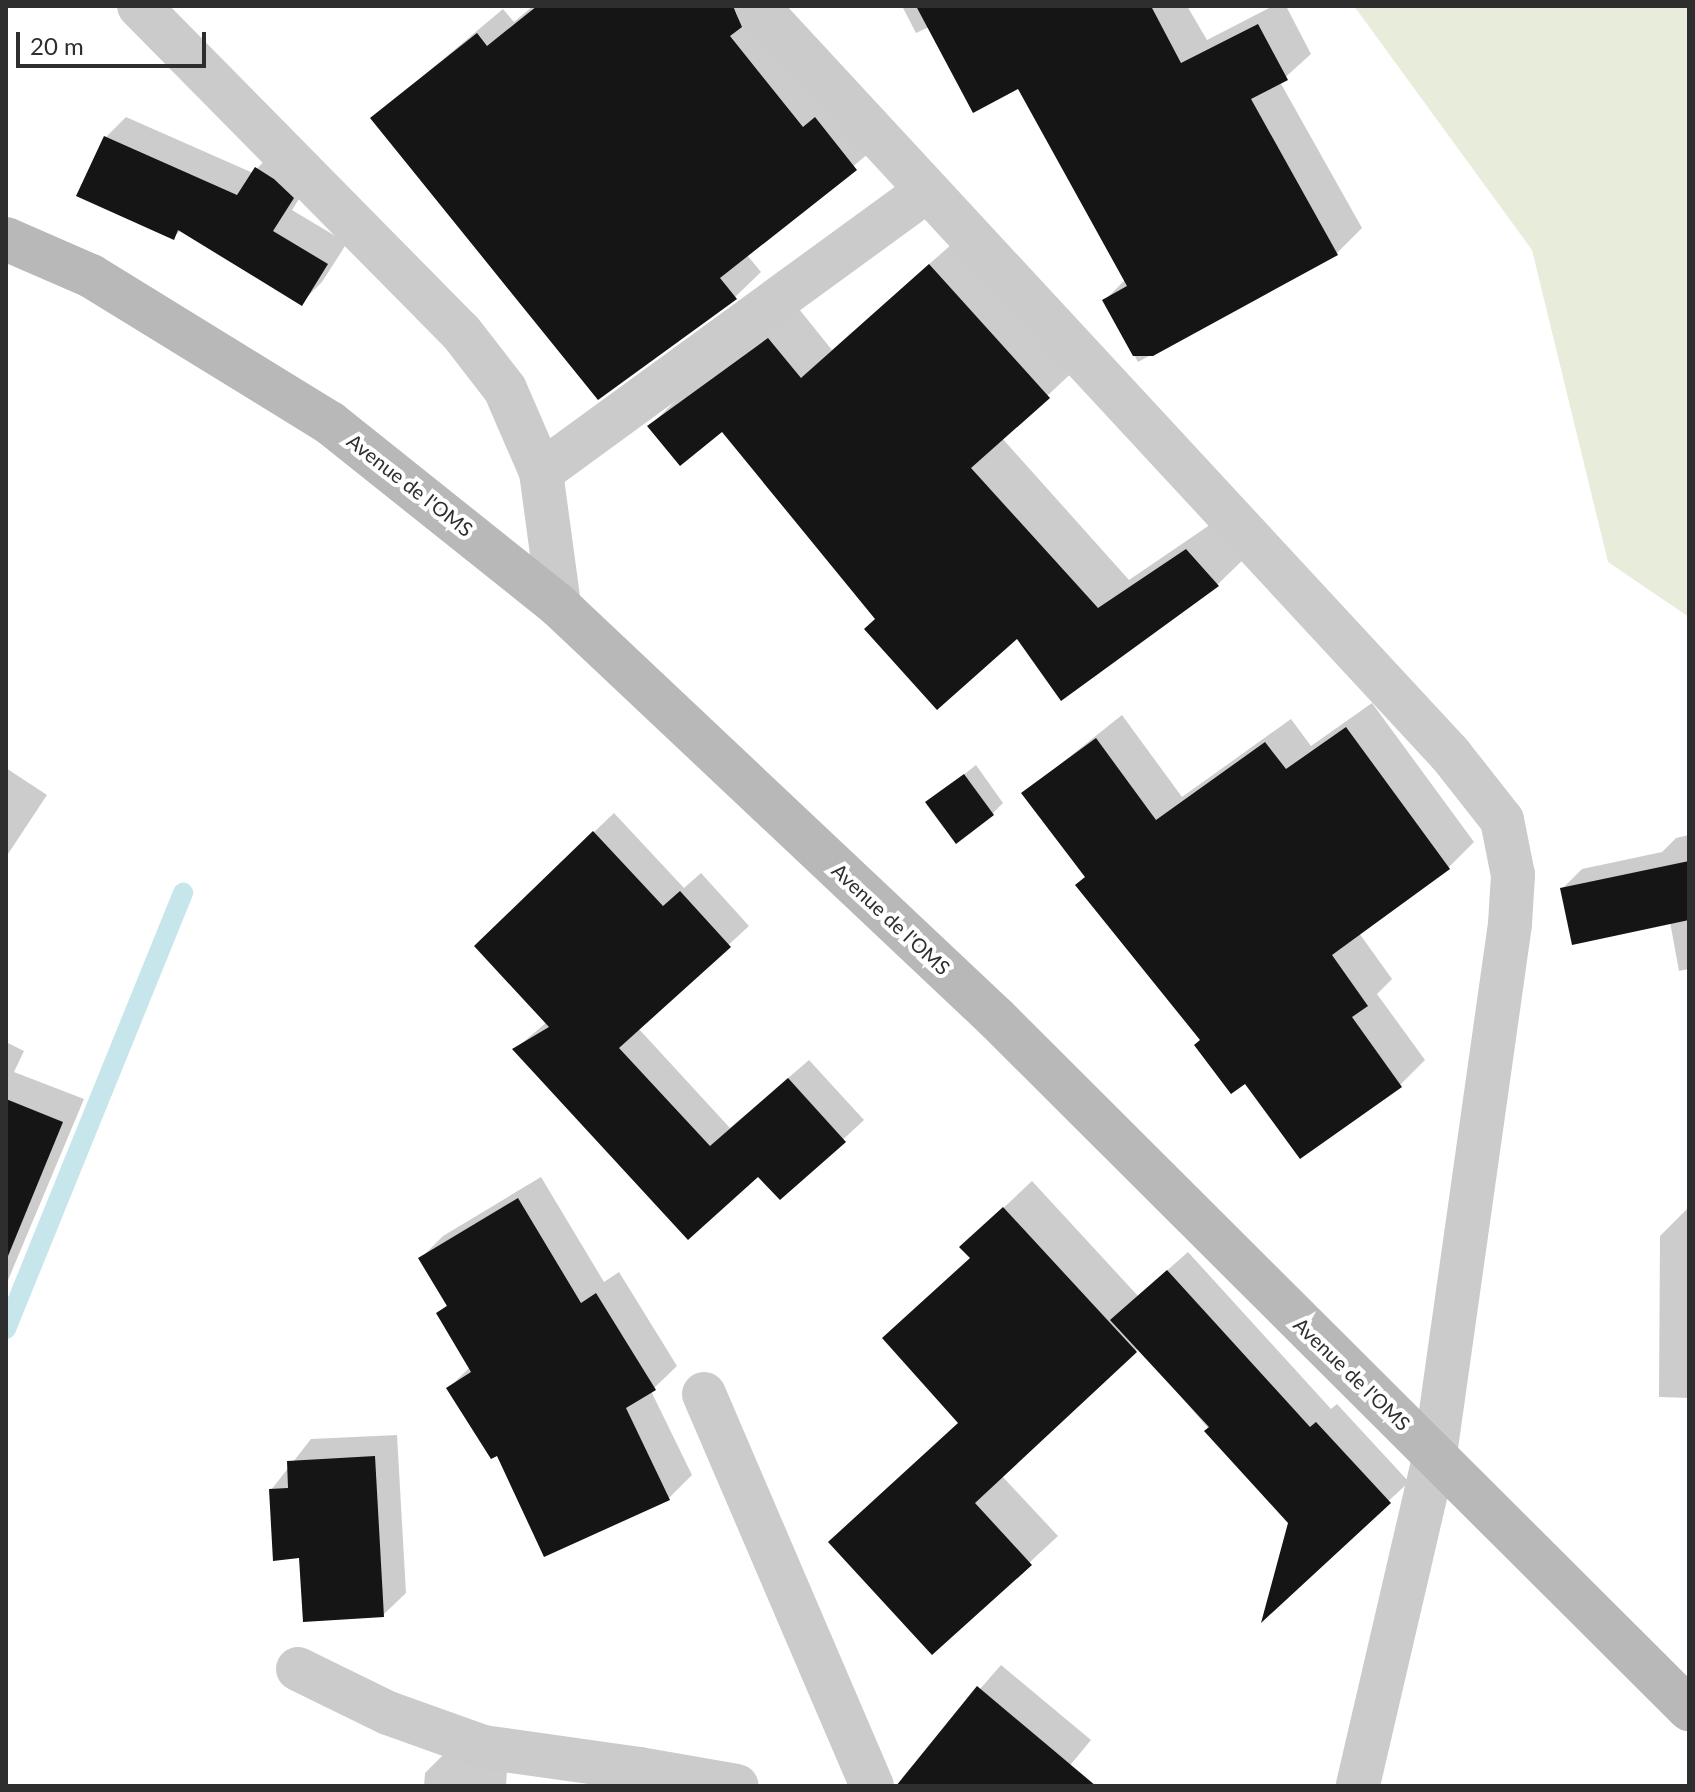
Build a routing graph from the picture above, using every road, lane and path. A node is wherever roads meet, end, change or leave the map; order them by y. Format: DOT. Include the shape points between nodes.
graph roads {
  1 [pos="139,6"];
  2 [pos="757,6"];
  3 [pos="927,191"];
  4 [pos="6,239"];
  5 [pos="541,472"];
  6 [pos="559,606"];
  7 [pos="704,1394"];
  8 [pos="1435,1454"];
  9 [pos="298,1669"];
  10 [pos="1689,1709"];
  11 [pos="634,1778"];
  12 [pos="737,1786"];
  13 [pos="872,1786"];
  14 [pos="1358,1786"];
  1 -- 5 [label="street" via="460,331 505,389"];
  2 -- 3 [label="street"];
  3 -- 5 [label="street"];
  3 -- 8 [label="street" via="1450,754 1502,820 1513,875 1510,924"];
  4 -- 6 [label="street, Avenue de l'OMS" via="91,276 330,423"];
  5 -- 6 [label="street"];
  6 -- 8 [label="street, Avenue de l'OMS" via="996,1018"];
  7 -- 13 [label="street"];
  8 -- 10 [label="street, Avenue de l'OMS"];
  8 -- 14 [label="street"];
  9 -- 11 [label="street" via="388,1713 483,1747"];
  11 -- 12 [label="street"];
}
